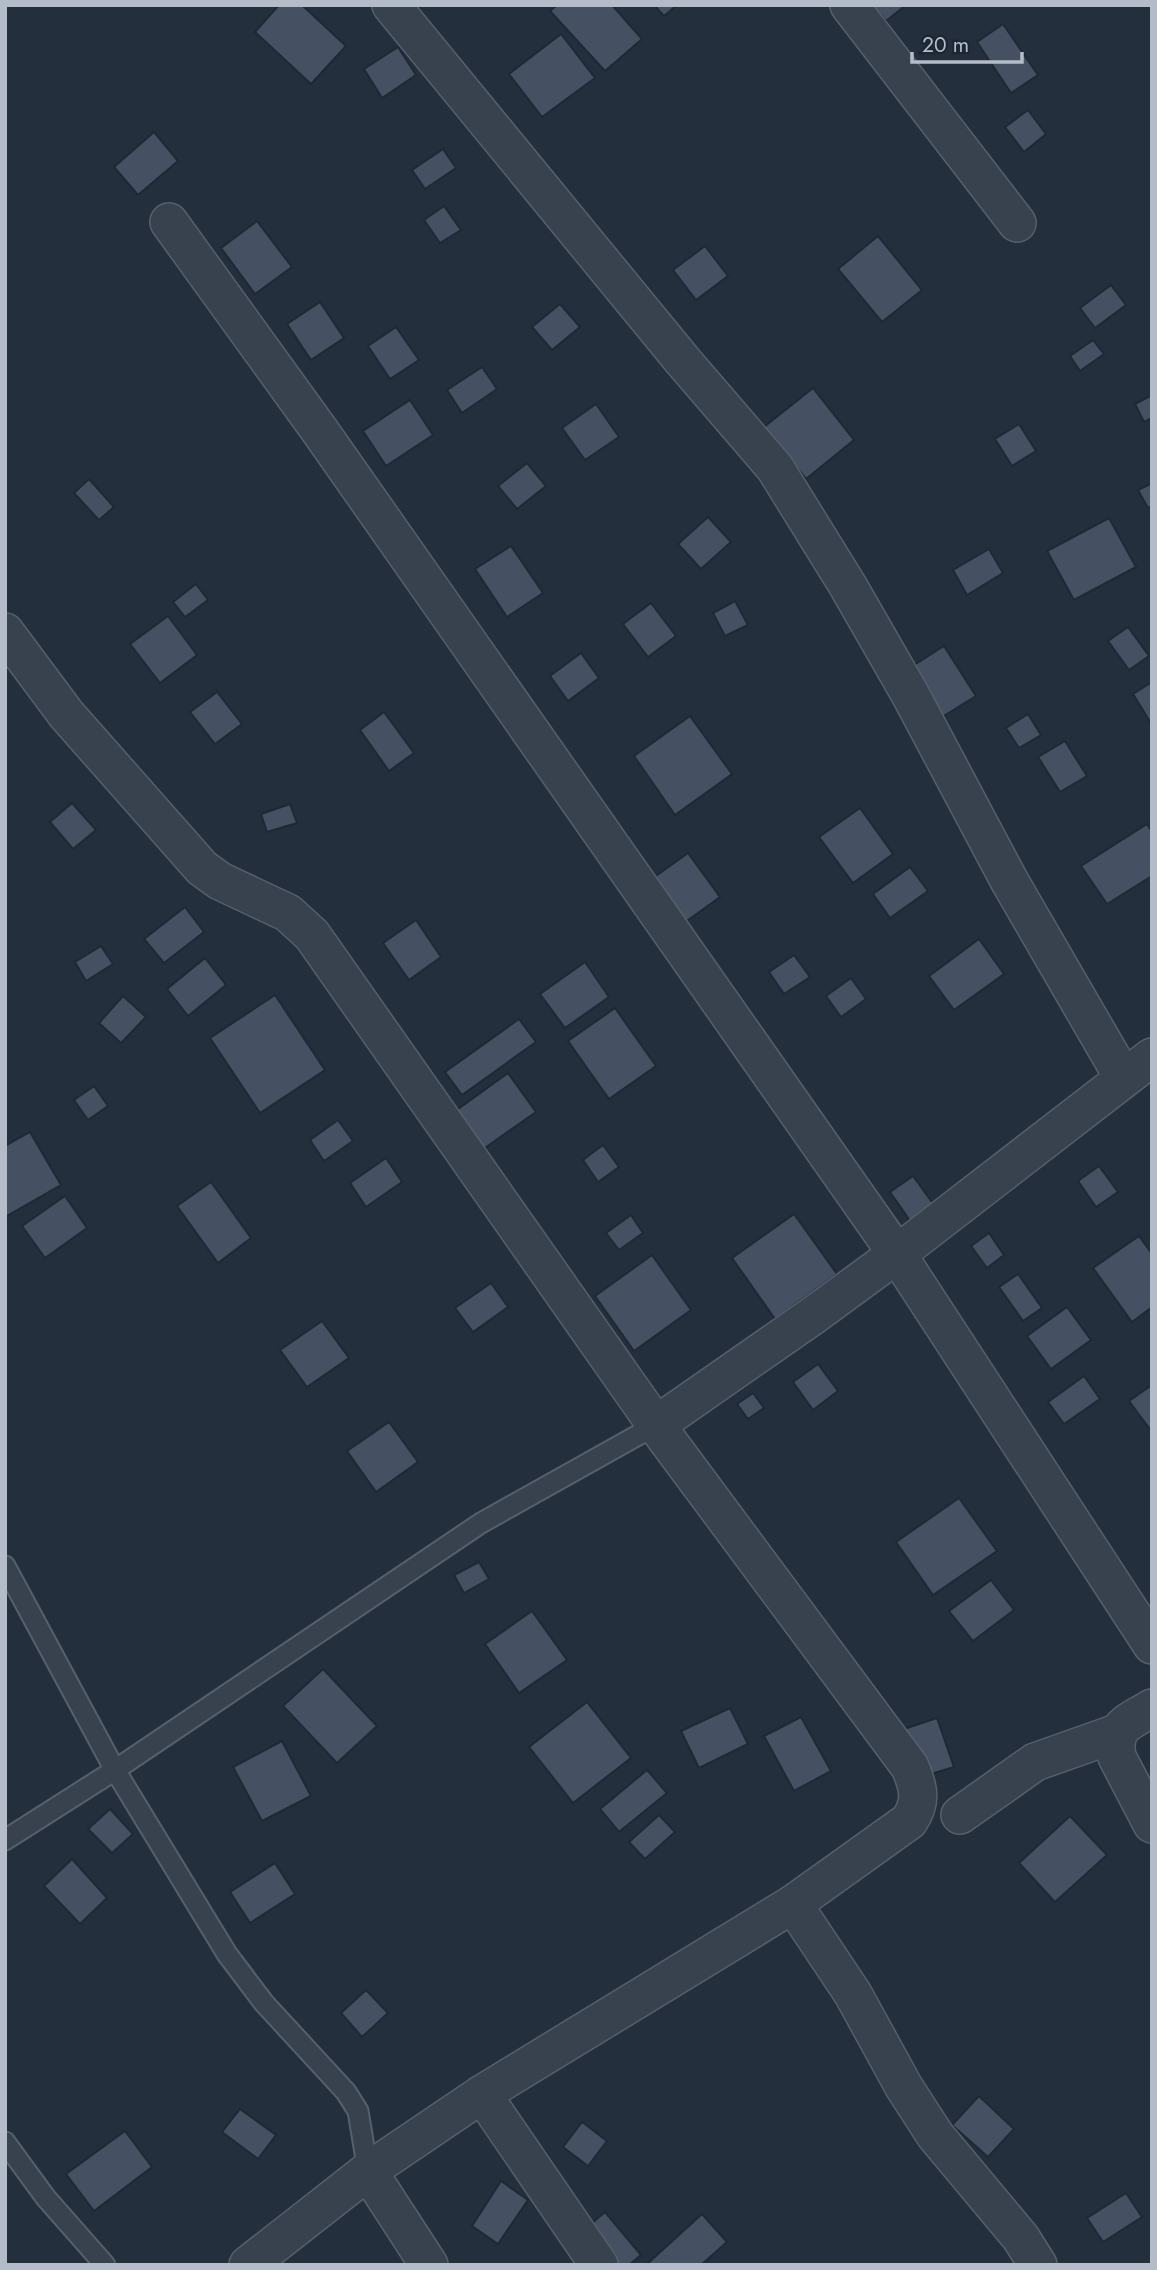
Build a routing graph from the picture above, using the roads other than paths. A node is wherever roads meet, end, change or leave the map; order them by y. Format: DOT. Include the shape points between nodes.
graph roads {
  1 [pos="391,5"];
  2 [pos="849,5"];
  3 [pos="169,222"];
  4 [pos="1017,223"];
  5 [pos="5,632"];
  6 [pos="1138,1067"];
  7 [pos="897,1254"];
  8 [pos="656,1425"];
  9 [pos="5,1566"];
  10 [pos="1152,1645"];
  11 [pos="1152,1708"];
  12 [pos="1117,1733"];
  13 [pos="115,1770"];
  14 [pos="960,1815"];
  15 [pos="1152,1824"];
  16 [pos="5,1840"];
  17 [pos="793,1904"];
  18 [pos="482,2094"];
  19 [pos="5,2142"];
  20 [pos="368,2171"];
  21 [pos="105,2265"];
  22 [pos="247,2265"];
  23 [pos="429,2265"];
  24 [pos="599,2265"];
  25 [pos="1038,2265"];
  1 -- 6 [label="street" via="775,468 910,694 1010,882"];
  2 -- 4 [label="street"];
  3 -- 7 [label="street"];
  5 -- 8 [label="street" via="66,714 202,867 220,881 288,913 312,934"];
  6 -- 7 [label="street"];
  7 -- 8 [label="street"];
  7 -- 10 [label="street"];
  8 -- 13 [label="lane" via="481,1524"];
  8 -- 17 [label="street" via="910,1767 916,1782 920,1798 909,1821"];
  9 -- 13 [label="lane"];
  11 -- 12 [label="street"];
  12 -- 14 [label="street" via="1035,1762"];
  12 -- 15 [label="street" via="1117,1757"];
  13 -- 16 [label="lane"];
  13 -- 20 [label="lane" via="227,1954 264,2003 352,2101 361,2120"];
  17 -- 18 [label="street"];
  17 -- 25 [label="street" via="853,1994 935,2135"];
  18 -- 20 [label="street"];
  18 -- 24 [label="street"];
  19 -- 21 [label="lane" via="46,2198"];
  20 -- 22 [label="street"];
  20 -- 23 [label="street"];
}
